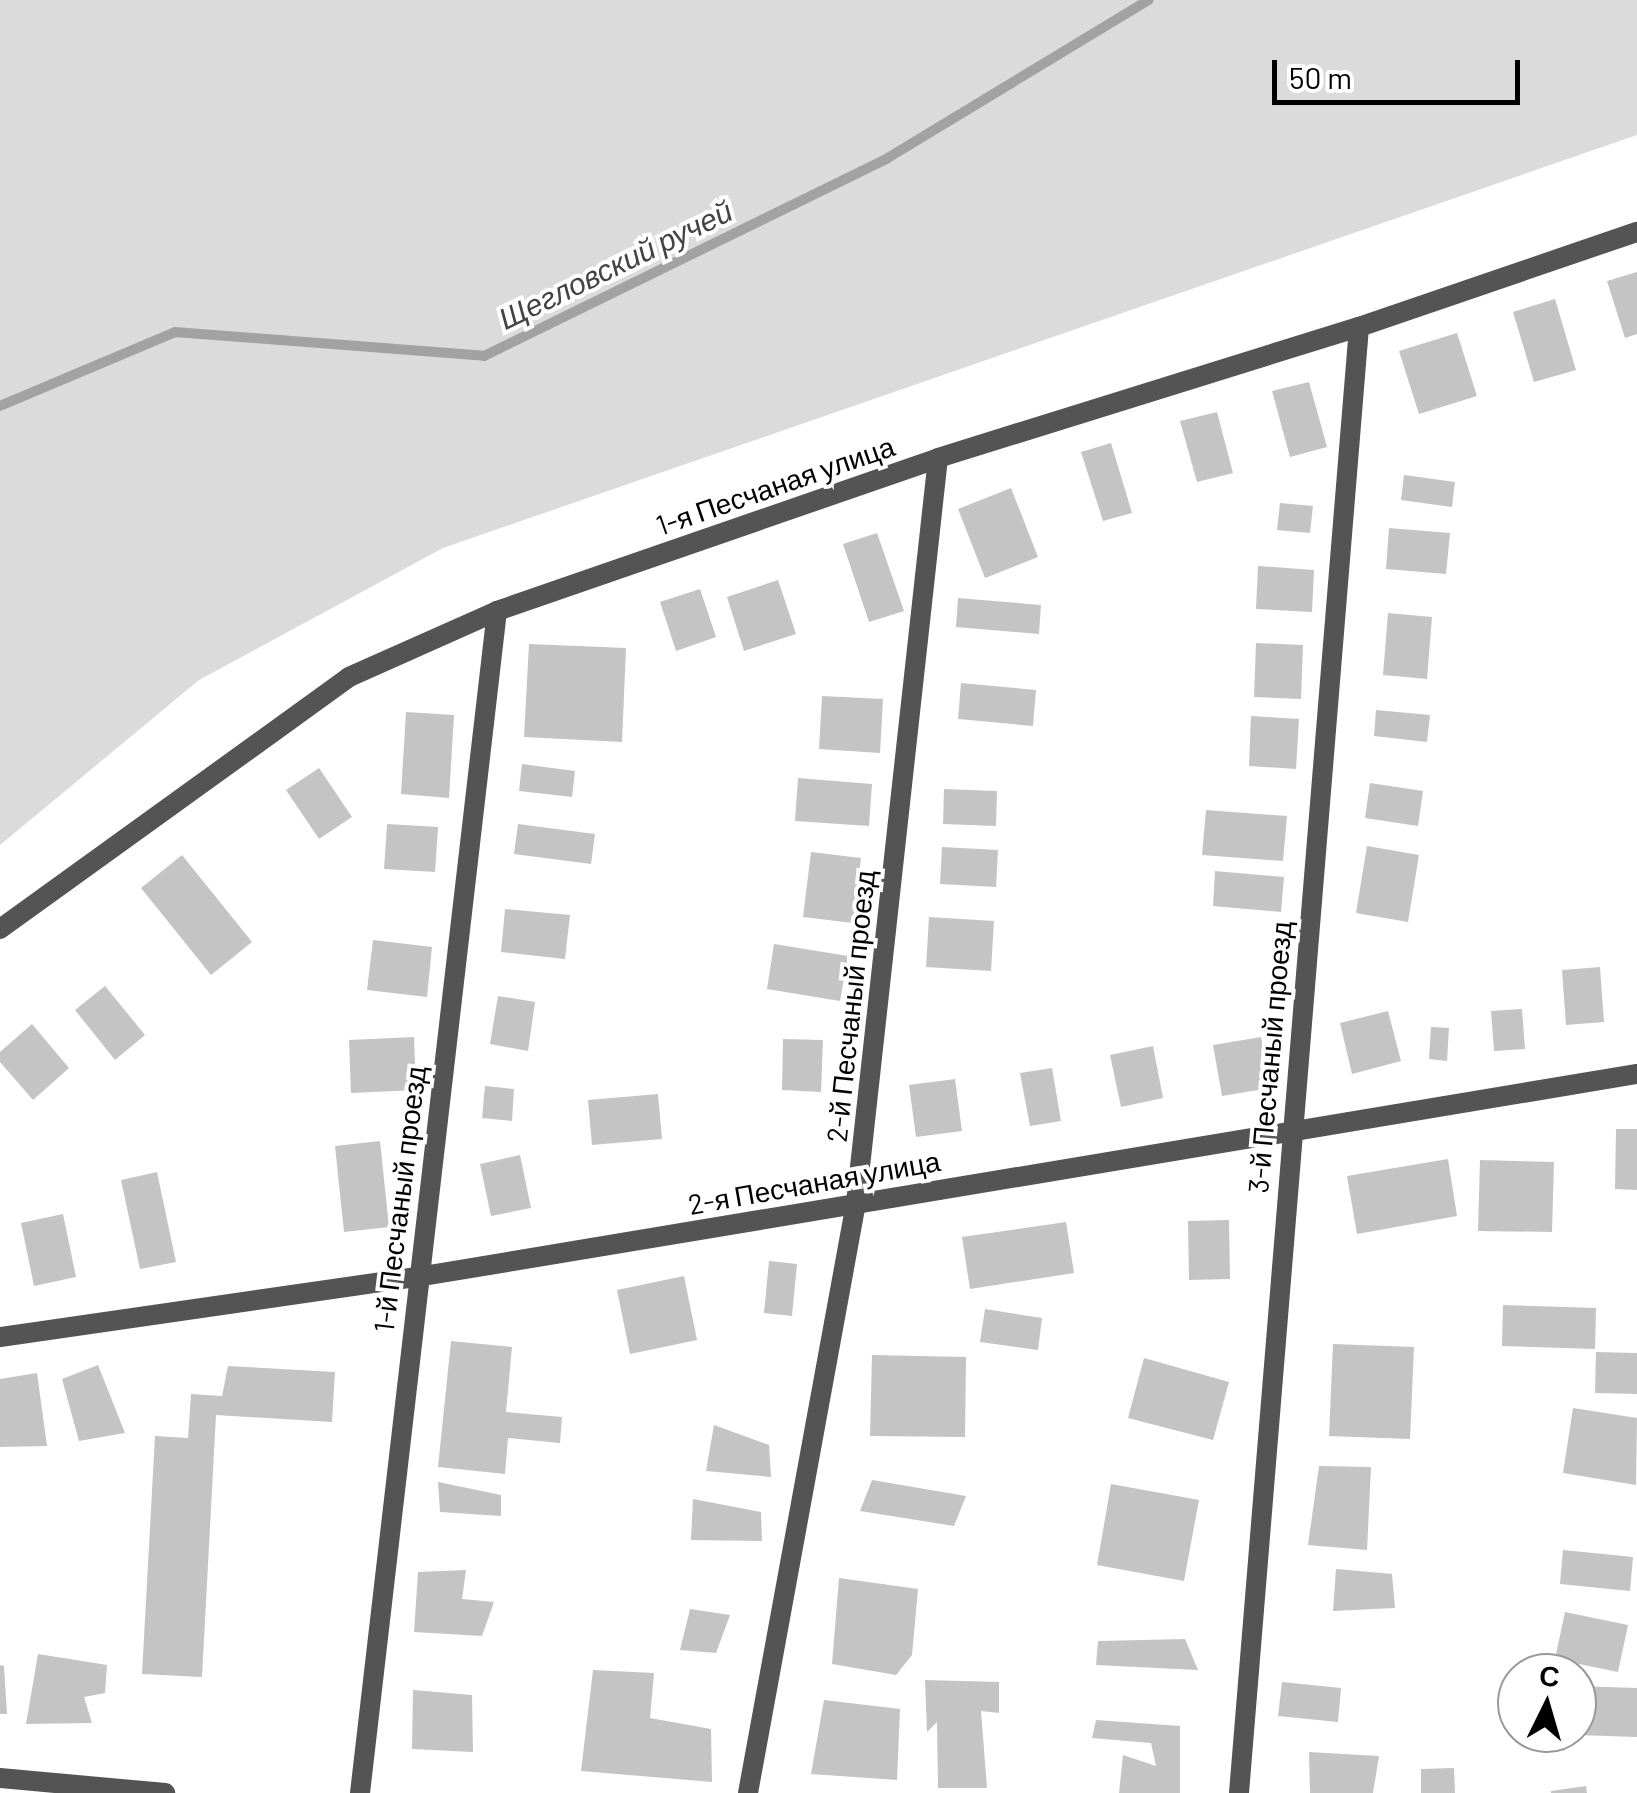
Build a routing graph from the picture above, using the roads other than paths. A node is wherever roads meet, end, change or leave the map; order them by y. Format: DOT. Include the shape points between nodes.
graph roads {
  1 [pos="1637,232"];
  2 [pos="1359,327"];
  3 [pos="938,458"];
  4 [pos="497,611"];
  5 [pos="0,929"];
  6 [pos="1637,1074"];
  7 [pos="1290,1129"];
  8 [pos="856,1203"];
  9 [pos="417,1277"];
  10 [pos="0,1337"];
  11 [pos="0,1778"];
  12 [pos="165,1793"];
  13 [pos="360,1793"];
  14 [pos="748,1793"];
  15 [pos="1240,1793"];
  1 -- 2 [label="street, 1-я Песчаная улица"];
  2 -- 3 [label="street, 1-я Песчаная улица"];
  2 -- 7 [label="street, 3-й Песчаный проезд"];
  3 -- 4 [label="street, 1-я Песчаная улица"];
  3 -- 8 [label="street, 2-й Песчаный проезд"];
  4 -- 5 [label="street, 1-я Песчаная улица" via="350,677"];
  4 -- 9 [label="street, 1-й Песчаный проезд"];
  6 -- 7 [label="street, 2-я Песчаная улица"];
  7 -- 8 [label="street, 2-я Песчаная улица"];
  7 -- 15 [label="street, 3-й Песчаный проезд"];
  8 -- 9 [label="street, 2-я Песчаная улица"];
  8 -- 14 [label="street, 2-й Песчаный проезд"];
  9 -- 10 [label="street, 2-я Песчаная улица"];
  9 -- 13 [label="street, 1-й Песчаный проезд"];
  11 -- 12 [label="street"];
}
